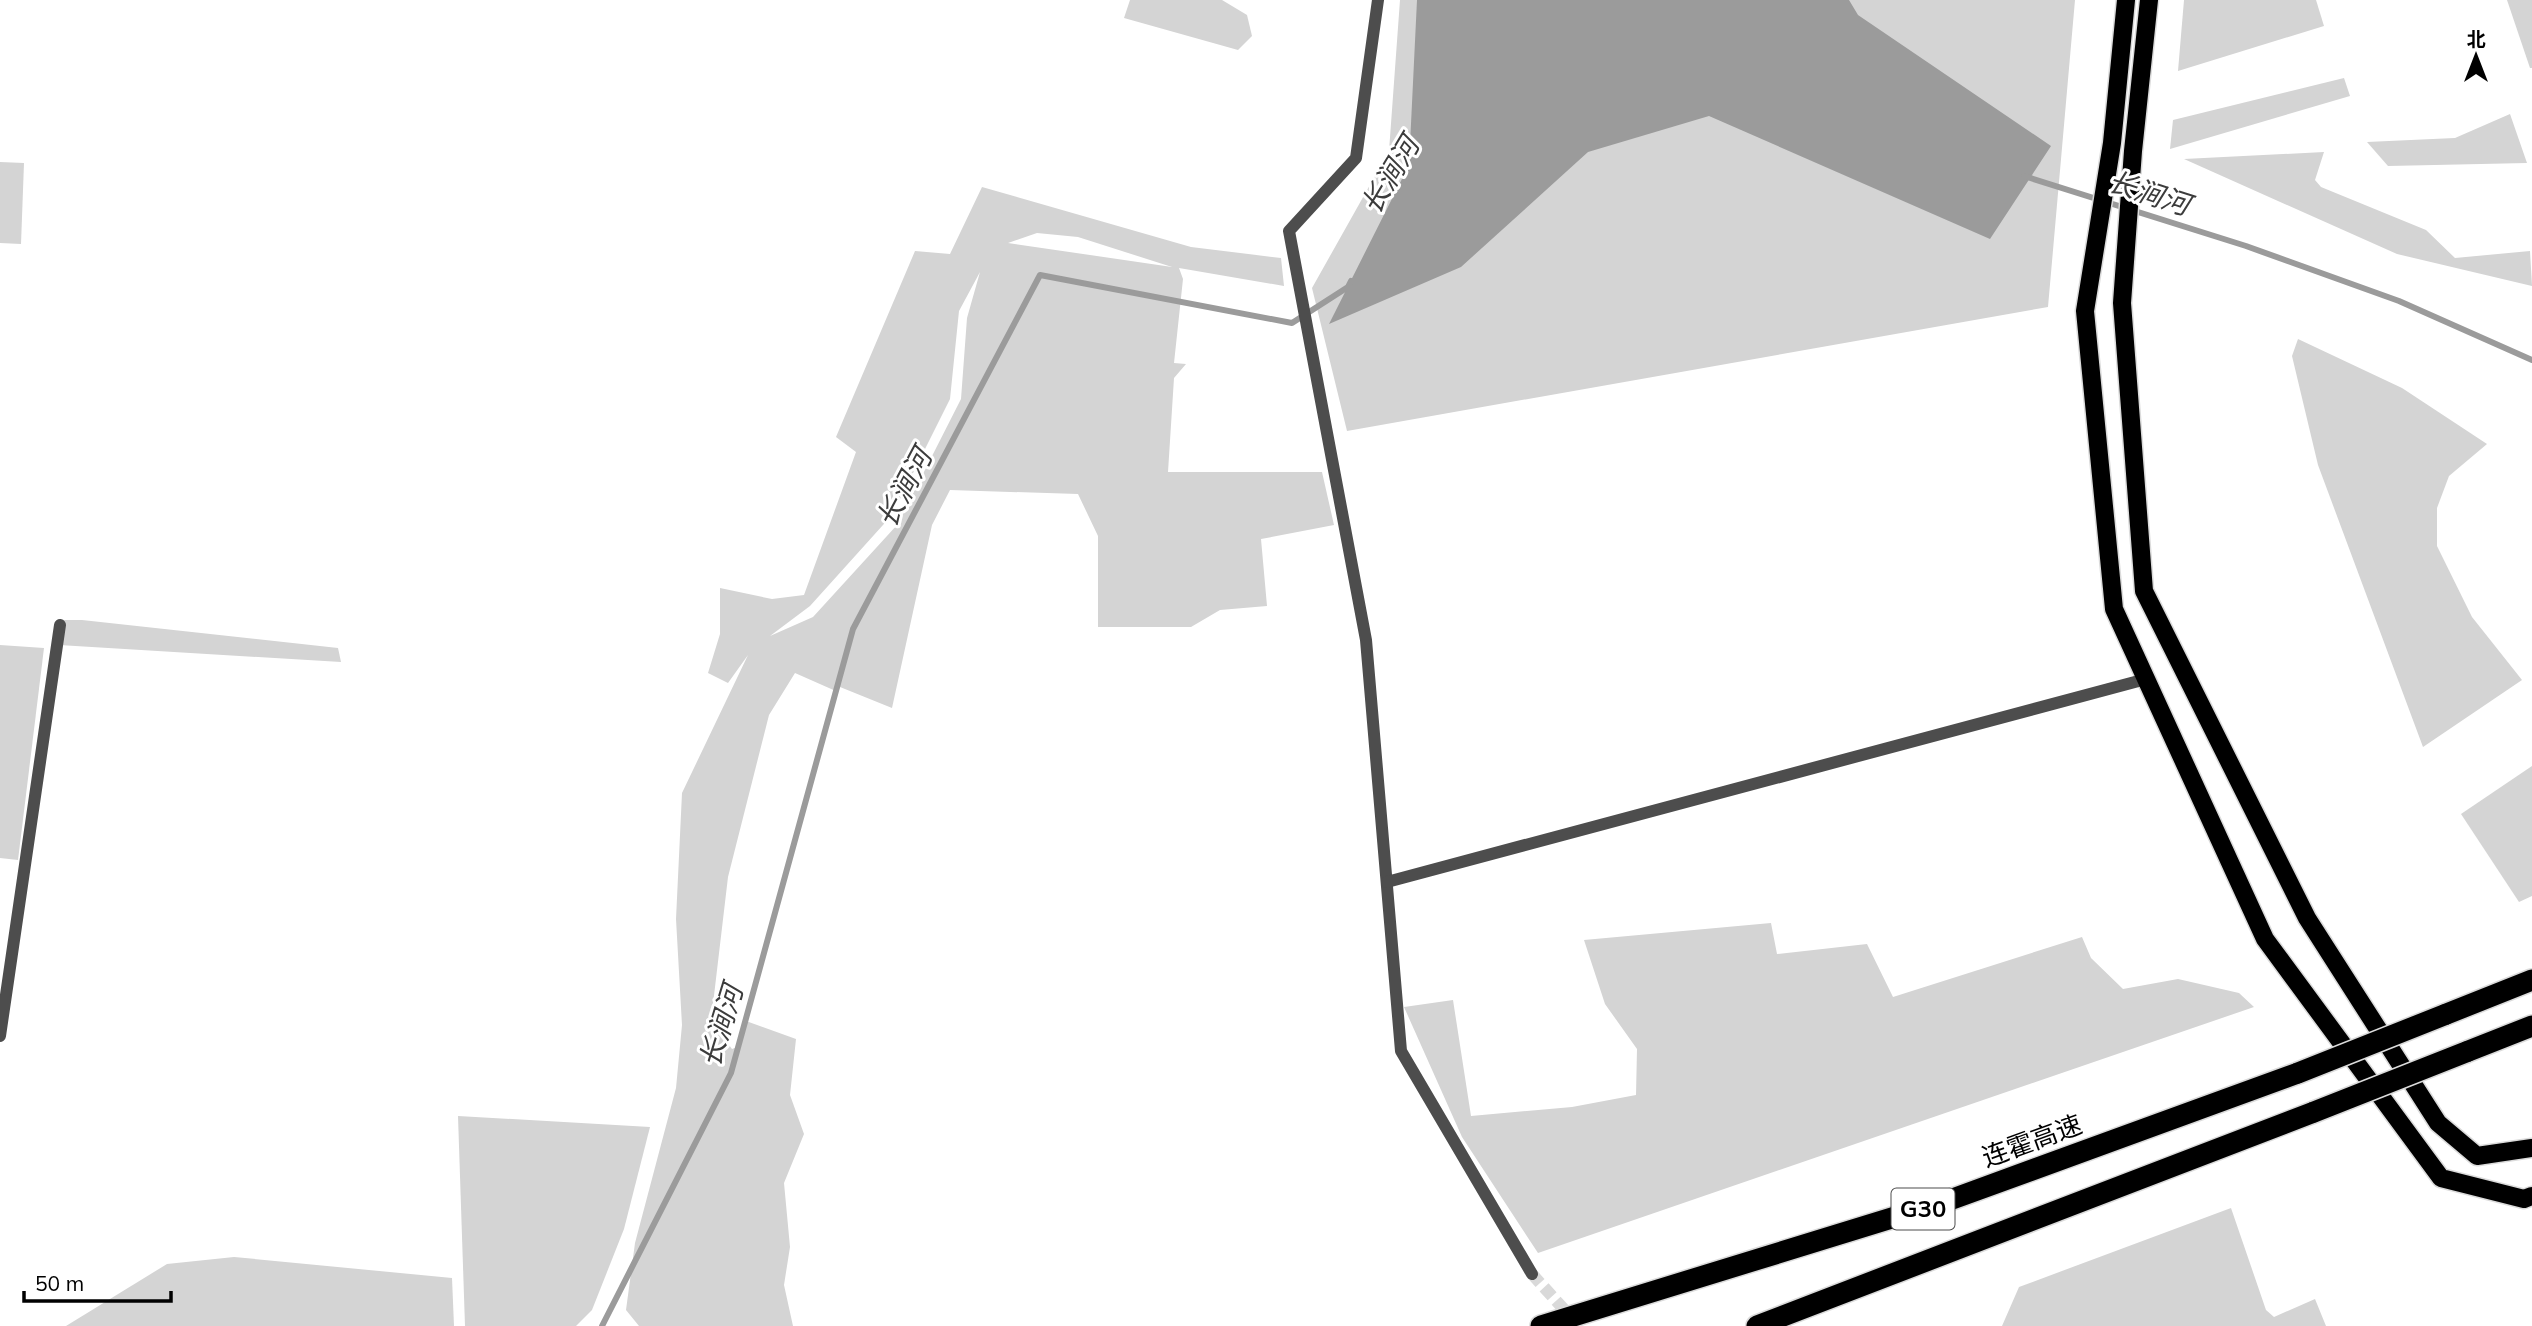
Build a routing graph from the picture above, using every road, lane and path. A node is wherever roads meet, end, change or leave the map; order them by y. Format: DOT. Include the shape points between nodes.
graph roads {
  1 [pos="1378,0"];
  2 [pos="2126,0"];
  3 [pos="2149,0"];
  4 [pos="60,625"];
  5 [pos="2146,679"];
  6 [pos="1387,882"];
  7 [pos="2532,980"];
  8 [pos="2532,1026"];
  9 [pos="0,1036"];
  10 [pos="2532,1148"];
  11 [pos="2532,1196"];
  12 [pos="1532,1274"];
  13 [pos="1541,1326"];
  14 [pos="1757,1326"];
  1 -- 6 [label="street" via="1356,158 1289,231 1366,640"];
  2 -- 5 [label="main road" via="2112,143 2085,311 2115,609"];
  3 -- 10 [label="main road" via="2122,303 2144,591 2307,918 2438,1123 2477,1156"];
  4 -- 9 [label="street"];
  5 -- 6 [label="street"];
  5 -- 11 [label="main road" via="2265,939 2441,1178 2524,1199"];
  6 -- 12 [label="street" via="1401,1051"];
  7 -- 13 [label="highway, 连霍高速 / G30, bridge" via="2298,1073 1947,1201"];
  8 -- 14 [label="highway, G30, bridge"];
}
